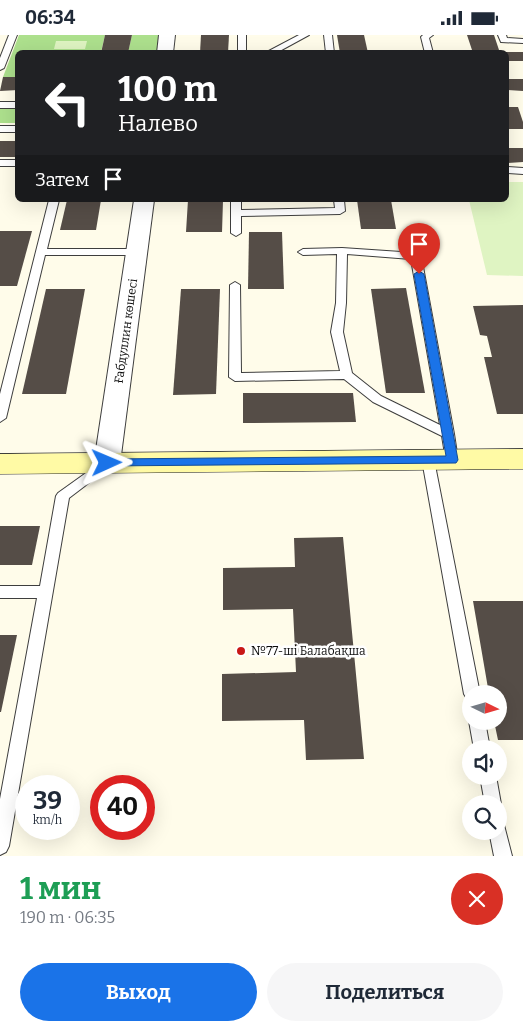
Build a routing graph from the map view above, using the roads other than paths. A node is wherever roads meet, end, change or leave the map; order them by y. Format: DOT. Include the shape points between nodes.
graph roads {
  1 [pos="13,35"];
  2 [pos="167,35"];
  3 [pos="242,35"];
  4 [pos="305,35"];
  5 [pos="328,35"];
  6 [pos="429,35"];
  7 [pos="502,35"];
  8 [pos="523,41"];
  9 [pos="165,50"];
  10 [pos="242,50"];
  11 [pos="275,50"];
  12 [pos="330,50"];
  13 [pos="428,50"];
  14 [pos="0,68"];
  15 [pos="0,105"];
  16 [pos="15,105"];
  17 [pos="0,129"];
  18 [pos="15,129"];
  19 [pos="0,163"];
  20 [pos="15,163"];
  21 [pos="509,171"];
  22 [pos="523,171"];
  23 [pos="54,202"];
  24 [pos="144,202"];
  25 [pos="236,202"];
  26 [pos="339,202"];
  27 [pos="236,213"];
  28 [pos="236,233"];
  29 [pos="342,251"];
  30 [pos="41,252"];
  31 [pos="137,252"];
  32 [pos="303,252"];
  33 [pos="235,285"];
  34 [pos="347,375"];
  35 [pos="5,376"];
  36 [pos="0,418"];
  37 [pos="443,451"];
  38 [pos="523,459"];
  39 [pos="107,463"];
  40 [pos="0,464"];
  41 [pos="45,591"];
  42 [pos="0,592"];
  43 [pos="471,685"];
  44 [pos="500,840"];
  45 [pos="0,846"];
  46 [pos="503,856"];
  1 -- 14 [label="lane"];
  2 -- 9 [label="street"];
  3 -- 10 [label="lane"];
  4 -- 11 [label="lane"];
  5 -- 12 [label="lane"];
  6 -- 13 [label="lane" via="426,37"];
  7 -- 8 [label="lane" via="504,40"];
  15 -- 16 [label="lane"];
  17 -- 18 [label="lane"];
  19 -- 20 [label="lane"];
  21 -- 22 [label="lane"];
  23 -- 30 [label="lane"];
  24 -- 31 [label="street, Ғабдуллин көшесі"];
  25 -- 27 [label="lane"];
  26 -- 27 [label="lane" via="340,211"];
  27 -- 28 [label="lane"];
  29 -- 32 [label="lane"];
  29 -- 34 [label="lane" via="337,331"];
  29 -- 37 [label="lane" via="416,256"];
  30 -- 31 [label="lane"];
  30 -- 35 [label="lane"];
  31 -- 39 [label="street, Ғабдуллин көшесі"];
  33 -- 34 [label="lane" via="235,377"];
  34 -- 37 [label="lane"];
  35 -- 36 [label="lane"];
  37 -- 38 [label="street"];
  37 -- 39 [label="street"];
  37 -- 43 [label="lane"];
  39 -- 40 [label="street"];
  39 -- 41 [label="lane" via="63,496"];
  41 -- 42 [label="lane"];
  41 -- 45 [label="lane"];
  44 -- 46 [label="lane"];
}
